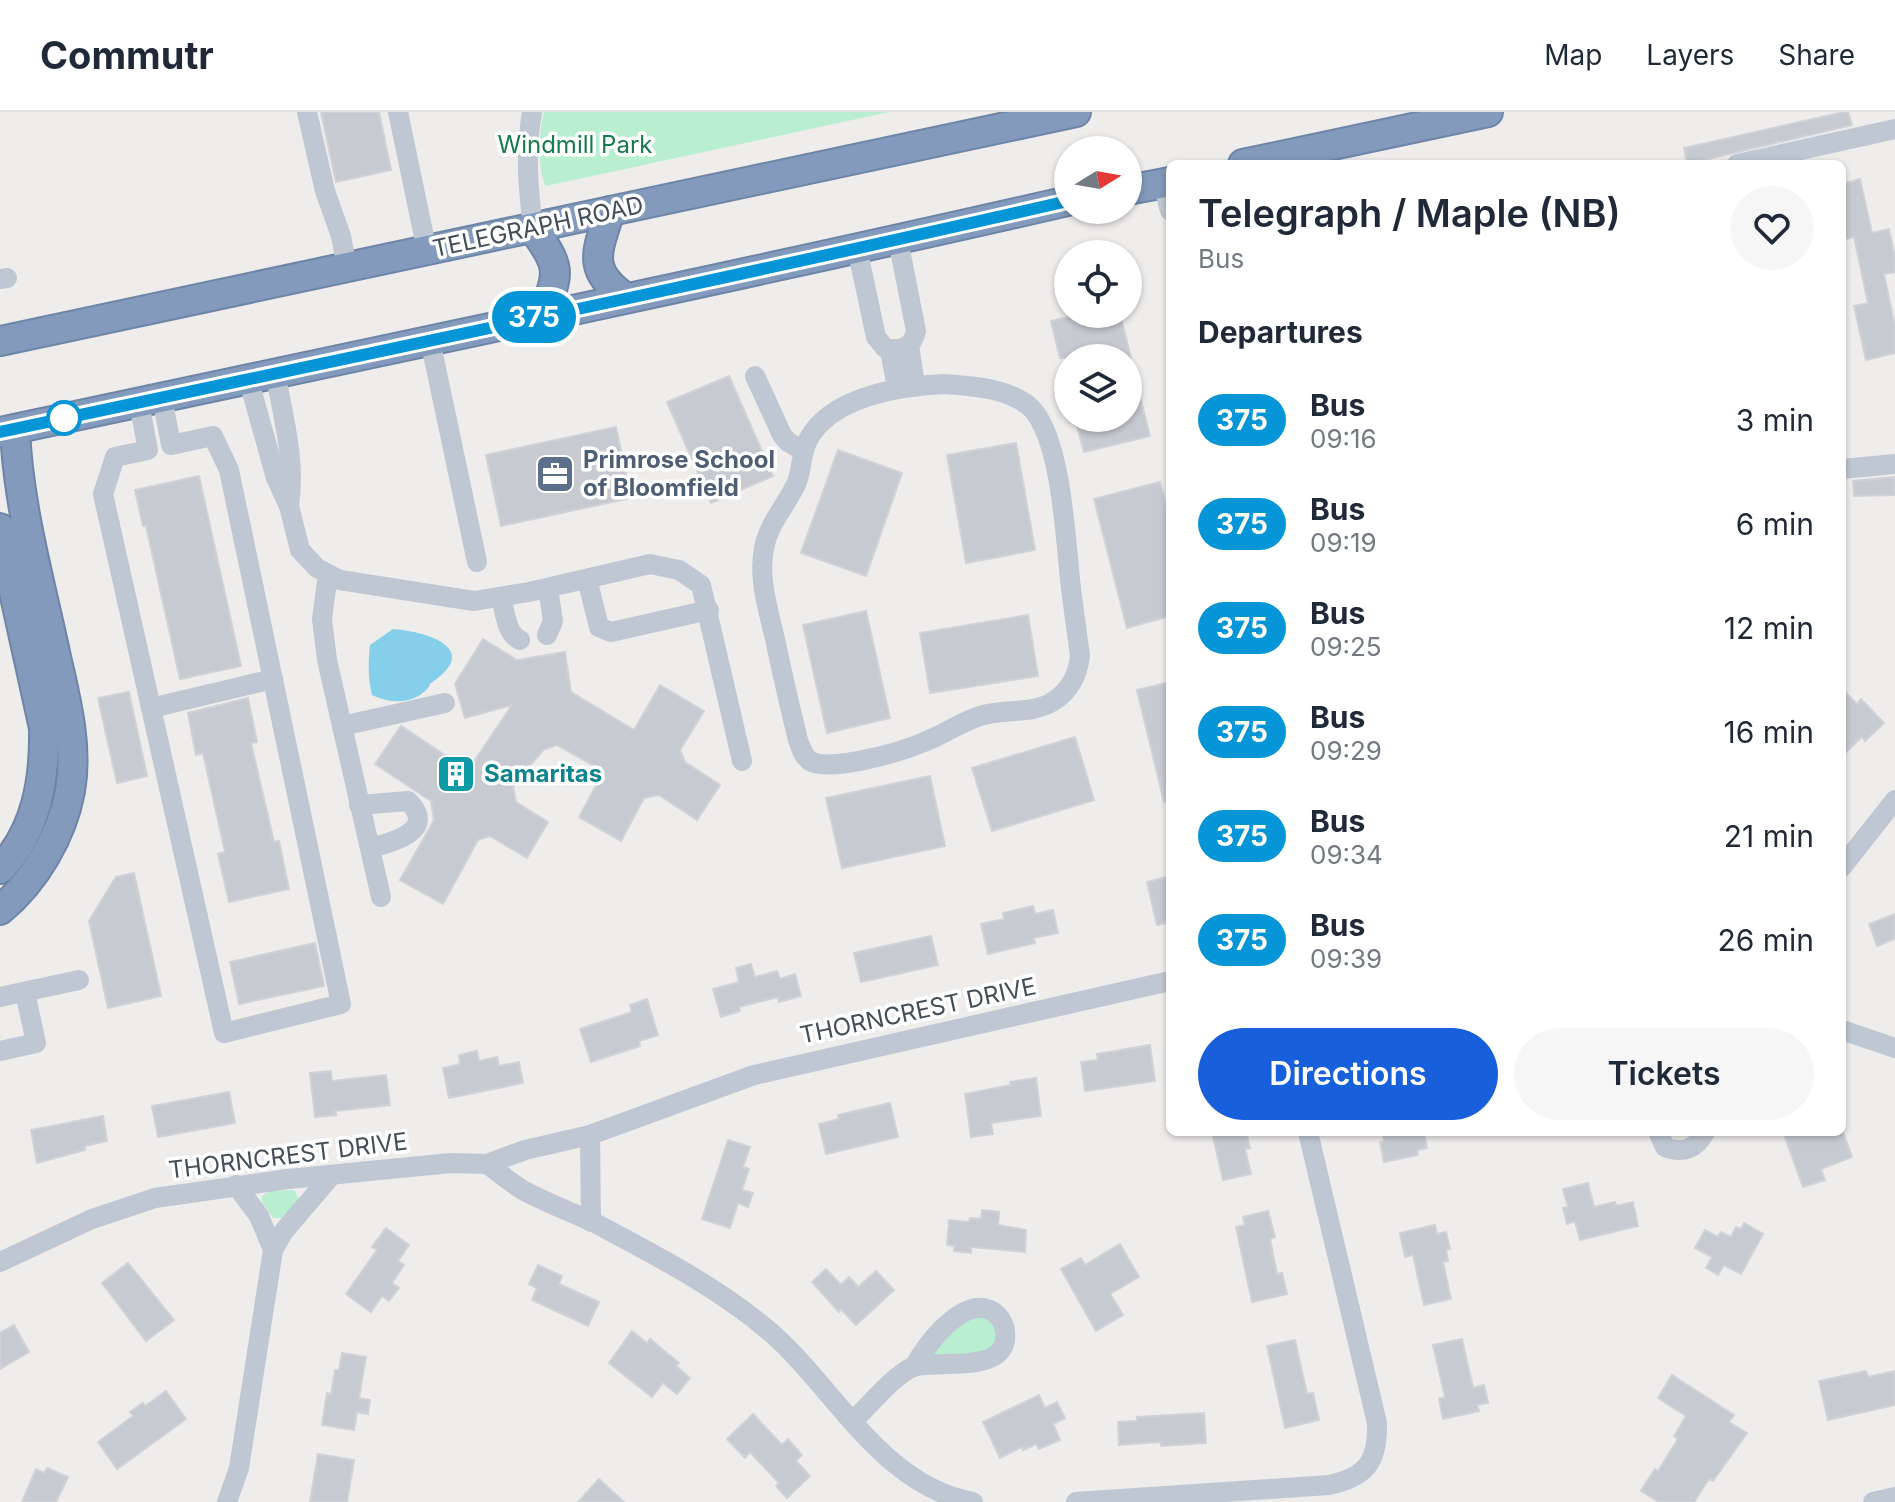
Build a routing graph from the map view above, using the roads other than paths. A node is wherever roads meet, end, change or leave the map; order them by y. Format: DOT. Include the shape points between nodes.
graph roads {
  1 [pos="307,112"];
  2 [pos="398,112"];
  3 [pos="532,112"];
  4 [pos="1076,112"];
  5 [pos="1488,112"];
  6 [pos="1895,129"];
  7 [pos="1262,160"];
  8 [pos="1775,160"];
  9 [pos="1142,191"];
  10 [pos="1166,192"];
  11 [pos="1054,204"];
  12 [pos="610,211"];
  13 [pos="533,228"];
  14 [pos="898,240"];
  15 [pos="857,248"];
  16 [pos="427,251"];
  17 [pos="347,267"];
  18 [pos="626,298"];
  19 [pos="542,315"];
  20 [pos="430,340"];
  21 [pos="0,341"];
  22 [pos="900,347"];
  23 [pos="262,375"];
  24 [pos="755,376"];
  25 [pos="906,387"];
  26 [pos="150,400"];
  27 [pos="8,430"];
  28 [pos="171,445"];
  29 [pos="148,450"];
  30 [pos="804,451"];
  31 [pos="1895,464"];
  32 [pos="1846,469"];
  33 [pos="0,528"];
  34 [pos="477,562"];
  35 [pos="328,574"];
  36 [pos="587,579"];
  37 [pos="548,588"];
  38 [pos="501,597"];
  39 [pos="709,610"];
  40 [pos="547,635"];
  41 [pos="520,640"];
  42 [pos="273,679"];
  43 [pos="445,703"];
  44 [pos="151,708"];
  45 [pos="342,726"];
  46 [pos="742,761"];
  47 [pos="1895,800"];
  48 [pos="359,805"];
  49 [pos="370,848"];
  50 [pos="1846,862"];
  51 [pos="0,869"];
  52 [pos="381,897"];
  53 [pos="0,910"];
  54 [pos="79,980"];
  55 [pos="1166,982"];
  56 [pos="25,992"];
  57 [pos="0,997"];
  58 [pos="1846,1031"];
  59 [pos="1895,1048"];
  60 [pos="0,1051"];
  61 [pos="590,1135"];
  62 [pos="1309,1136"];
  63 [pos="1660,1136"];
  64 [pos="1702,1136"];
  65 [pos="487,1164"];
  66 [pos="331,1176"];
  67 [pos="236,1185"];
  68 [pos="591,1222"];
  69 [pos="273,1250"];
  70 [pos="0,1262"];
  71 [pos="914,1367"];
  72 [pos="853,1421"];
  73 [pos="1895,1497"];
  74 [pos="227,1502"];
  75 [pos="973,1502"];
  76 [pos="1076,1502"];
  77 [pos="1873,1502"];
  1 -- 17 [label="street"];
  2 -- 16 [label="street"];
  3 -- 13 [label="street" via="526,177"];
  4 -- 12 [label="highway, TELEGRAPH ROAD"];
  5 -- 7 [label="highway"];
  6 -- 8 [label="street"];
  9 -- 10 [label="highway"];
  11 -- 14 [label="highway"];
  12 -- 13 [label="highway, TELEGRAPH ROAD"];
  12 -- 18 [label="highway" via="598,262 607,284"];
  13 -- 16 [label="highway, TELEGRAPH ROAD"];
  13 -- 19 [label="highway" via="556,268"];
  14 -- 15 [label="highway"];
  14 -- 22 [label="street" via="916,331 915,339"];
  15 -- 18 [label="highway"];
  15 -- 22 [label="street" via="876,337 885,348"];
  16 -- 17 [label="highway, TELEGRAPH ROAD"];
  17 -- 21 [label="highway, TELEGRAPH ROAD"];
  18 -- 19 [label="highway"];
  19 -- 20 [label="highway"];
  20 -- 23 [label="highway"];
  20 -- 34 [label="street"];
  22 -- 25 [label="street"];
  23 -- 26 [label="highway"];
  23 -- 35 [label="street" via="276,478 300,550"];
  24 -- 30 [label="street" via="782,435"];
  25 -- 30 [label="street" via="836,412 816,429"];
  25 -- 30 [label="street" via="965,386 1012,396 1032,409 1045,431 1063,515 1080,656 1074,680 1052,702 1026,711 987,714 914,746 837,764 822,765 802,753 762,574 764,546 796,482"];
  26 -- 27 [label="highway"];
  26 -- 28 [label="street"];
  26 -- 29 [label="street"];
  27 -- 53 [label="highway" via="68,710 72,757 70,789 57,832 29,881"];
  28 -- 29 [label="street"];
  28 -- 42 [label="street" via="213,436 229,470"];
  29 -- 44 [label="street" via="115,457 103,494"];
  31 -- 32 [label="street"];
  33 -- 51 [label="highway" via="44,728 45,755 34,813"];
  35 -- 38 [label="street" via="429,596 474,601"];
  35 -- 45 [label="street" via="322,619"];
  36 -- 37 [label="street"];
  36 -- 39 [label="street" via="650,564 679,570 701,585"];
  36 -- 39 [label="street" via="599,627 611,632"];
  37 -- 38 [label="street"];
  37 -- 40 [label="street" via="553,621"];
  38 -- 41 [label="street" via="510,632"];
  39 -- 46 [label="street"];
  42 -- 44 [label="street"];
  42 -- 44 [label="street" via="341,1004 224,1033"];
  43 -- 45 [label="street"];
  45 -- 48 [label="street"];
  47 -- 50 [label="street"];
  48 -- 49 [label="street"];
  48 -- 49 [label="street" via="408,801 417,817 411,834"];
  49 -- 52 [label="street"];
  54 -- 56 [label="street"];
  55 -- 61 [label="street, THORNCREST DRIVE" via="754,1075"];
  56 -- 57 [label="street"];
  56 -- 60 [label="street" via="36,1043"];
  58 -- 59 [label="street"];
  61 -- 65 [label="street, THORNCREST DRIVE"];
  61 -- 68 [label="street"];
  62 -- 76 [label="street" via="1377,1423 1375,1454 1368,1467 1329,1485"];
  63 -- 64 [label="street" via="1665,1147 1675,1151 1694,1147"];
  65 -- 66 [label="street, THORNCREST DRIVE"];
  65 -- 68 [label="street" via="522,1189"];
  66 -- 67 [label="street, THORNCREST DRIVE"];
  66 -- 69 [label="street"];
  67 -- 69 [label="street" via="259,1216"];
  67 -- 70 [label="street, THORNCREST DRIVE" via="131,1205"];
  68 -- 72 [label="street" via="710,1287 753,1317"];
  69 -- 74 [label="street" via="239,1468"];
  71 -- 72 [label="street"];
  72 -- 75 [label="street" via="916,1479"];
  73 -- 77 [label="street"];
}
